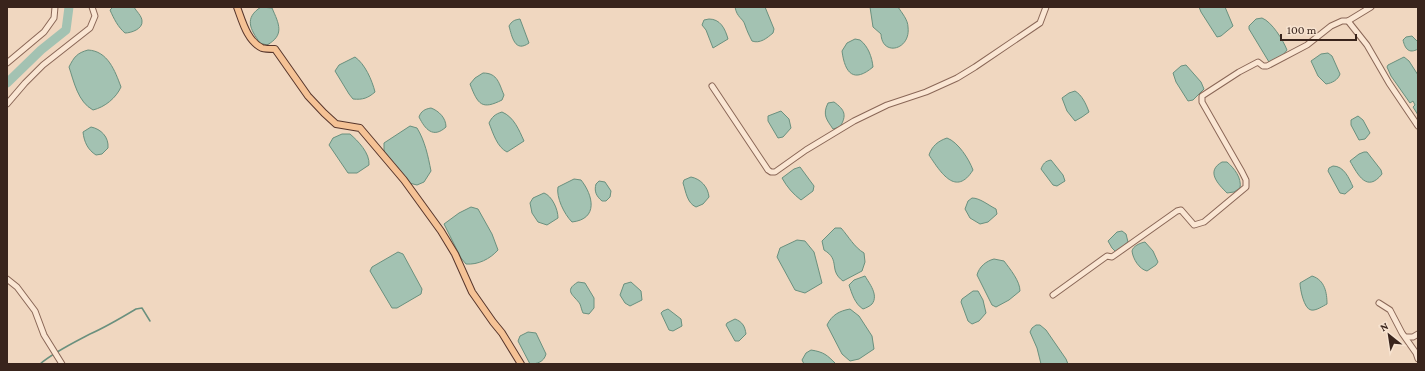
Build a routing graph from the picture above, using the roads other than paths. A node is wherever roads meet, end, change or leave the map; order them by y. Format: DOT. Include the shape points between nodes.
graph roads {
  1 [pos="54,7"];
  2 [pos="92,7"];
  3 [pos="237,7"];
  4 [pos="1046,7"];
  5 [pos="1371,7"];
  6 [pos="1348,21"];
  7 [pos="7,63"];
  8 [pos="712,86"];
  9 [pos="7,104"];
  10 [pos="1418,126"];
  11 [pos="7,279"];
  12 [pos="1053,295"];
  13 [pos="1379,303"];
  14 [pos="1418,334"];
  15 [pos="1406,337"];
  16 [pos="1418,359"];
  17 [pos="62,364"];
  18 [pos="521,364"];
  1 -- 7 [label="street" via="54,18 44,32"];
  2 -- 9 [label="street" via="95,16 90,28 43,65"];
  3 -- 18 [label="main road" via="243,24 254,42 262,48 274,49 308,96 336,124 360,128 404,180 441,231 455,254 472,292"];
  4 -- 8 [label="street" via="1040,23 957,78 887,105 854,121 775,172 768,170"];
  5 -- 6 [label="street"];
  6 -- 10 [label="street" via="1367,45"];
  6 -- 12 [label="street" via="1331,26 1307,45 1267,66 1258,62 1202,96 1202,102 1246,180 1246,187 1201,224 1194,225 1181,210 1177,211 1112,257 1107,256 1092,265"];
  11 -- 17 [label="street" via="17,287 35,311 44,335"];
  13 -- 15 [label="street" via="1390,310"];
  14 -- 15 [label="street"];
  15 -- 16 [label="street"];
}
